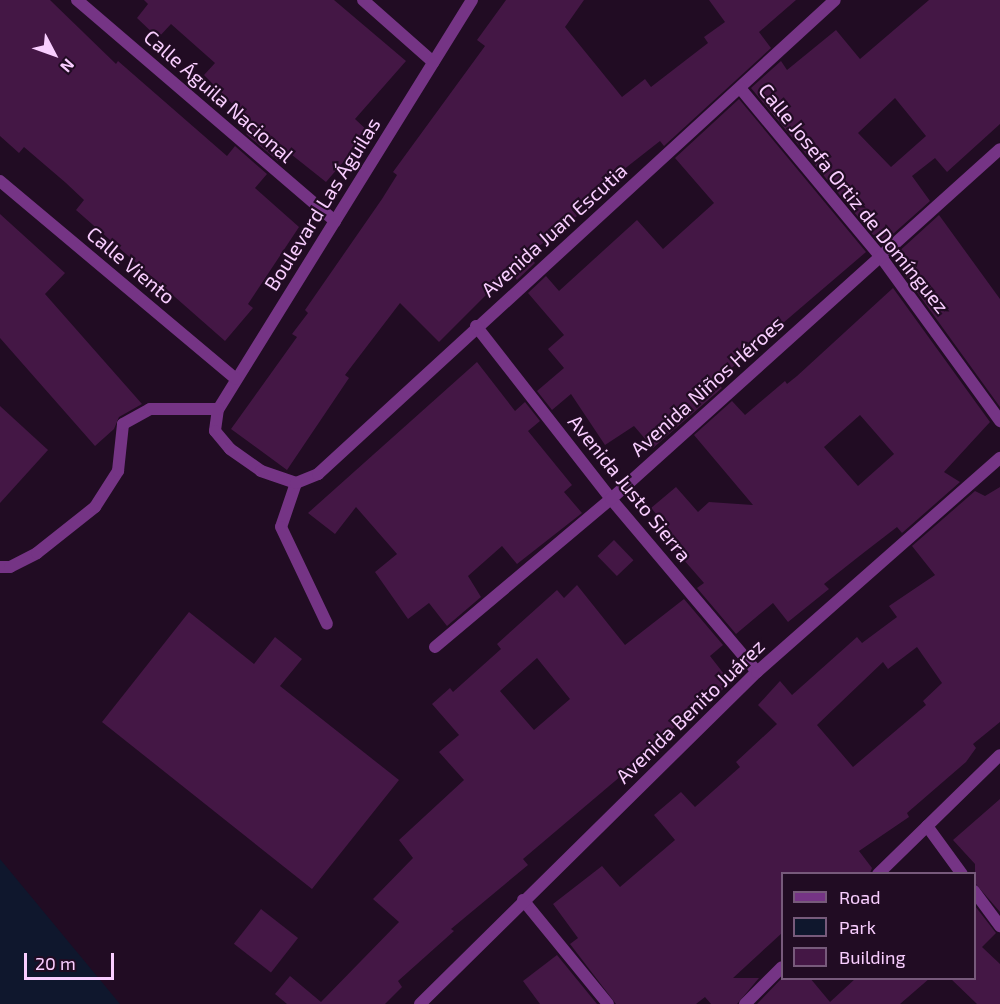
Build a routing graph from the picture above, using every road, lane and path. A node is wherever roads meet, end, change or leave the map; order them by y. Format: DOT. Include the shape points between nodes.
graph roads {
  1 [pos="78,0"];
  2 [pos="363,0"];
  3 [pos="472,0"];
  4 [pos="835,0"];
  5 [pos="433,62"];
  6 [pos="740,88"];
  7 [pos="1000,149"];
  8 [pos="0,181"];
  9 [pos="335,221"];
  10 [pos="881,257"];
  11 [pos="476,326"];
  12 [pos="236,379"];
  13 [pos="218,409"];
  14 [pos="1000,421"];
  15 [pos="1000,458"];
  16 [pos="296,483"];
  17 [pos="610,499"];
  18 [pos="0,567"];
  19 [pos="327,624"];
  20 [pos="435,647"];
  21 [pos="757,672"];
  22 [pos="1000,755"];
  23 [pos="927,826"];
  24 [pos="879,872"];
  25 [pos="961,872"];
  26 [pos="976,892"];
  27 [pos="523,900"];
  28 [pos="1000,926"];
  29 [pos="781,969"];
  30 [pos="420,1004"];
  31 [pos="608,1004"];
  32 [pos="745,1004"];
  1 -- 9 [label="street, Calle Águila Nacional"];
  2 -- 5 [label="street"];
  3 -- 5 [label="street, Boulevard Las Águilas"];
  4 -- 6 [label="street, Avenida Juan Escutia"];
  5 -- 9 [label="street, Boulevard Las Águilas"];
  6 -- 10 [label="street, Calle Josefa Ortiz de Domínguez"];
  6 -- 11 [label="street, Avenida Juan Escutia"];
  7 -- 10 [label="street, Avenida Niños Héroes"];
  8 -- 12 [label="street, Calle Viento"];
  9 -- 12 [label="street, Boulevard Las Águilas"];
  10 -- 14 [label="street, Calle Josefa Ortiz de Domínguez"];
  10 -- 17 [label="street, Avenida Niños Héroes"];
  11 -- 16 [label="street, Avenida Juan Escutia" via="318,474"];
  11 -- 17 [label="street, Avenida Justo Sierra"];
  12 -- 13 [label="street, Boulevard Las Águilas"];
  13 -- 16 [label="street, Boulevard Las Águilas" via="215,431 230,449 261,471"];
  13 -- 18 [label="street" via="150,409 123,424 118,471 96,507 37,553 10,567"];
  15 -- 21 [label="street, Avenida Benito Juárez"];
  16 -- 19 [label="street" via="280,527"];
  17 -- 20 [label="street, Avenida Niños Héroes"];
  17 -- 21 [label="street, Avenida Justo Sierra"];
  21 -- 27 [label="street, Avenida Benito Juárez"];
  22 -- 23 [label="street"];
  23 -- 24 [label="street"];
  23 -- 25 [label="street"];
  26 -- 28 [label="street"];
  27 -- 30 [label="street, Avenida Benito Juárez"];
  27 -- 31 [label="street"];
  29 -- 32 [label="street"];
}
